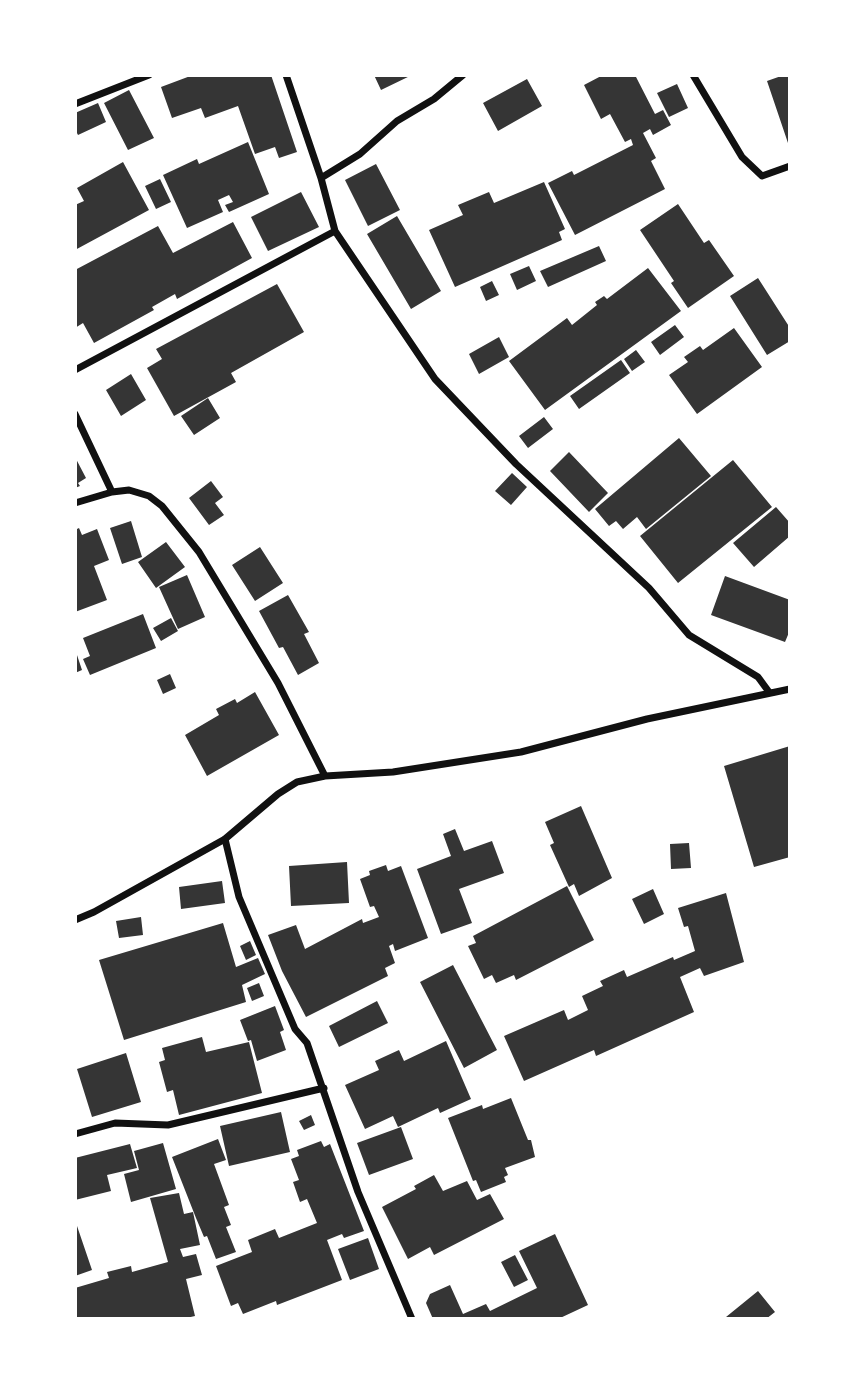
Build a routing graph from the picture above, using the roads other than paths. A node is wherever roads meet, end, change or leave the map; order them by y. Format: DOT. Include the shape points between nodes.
graph roads {
  1 [pos="149,75"];
  2 [pos="286,75"];
  3 [pos="463,75"];
  4 [pos="693,75"];
  5 [pos="75,104"];
  6 [pos="790,166"];
  7 [pos="321,178"];
  8 [pos="335,231"];
  9 [pos="75,370"];
  10 [pos="75,414"];
  11 [pos="112,492"];
  12 [pos="75,503"];
  13 [pos="790,689"];
  14 [pos="769,692"];
  15 [pos="325,776"];
  16 [pos="225,839"];
  17 [pos="75,920"];
  18 [pos="324,1088"];
  19 [pos="75,1134"];
  20 [pos="412,1319"];
  1 -- 5 [label="street"];
  2 -- 7 [label="street"];
  3 -- 7 [label="street"];
  4 -- 6 [label="street" via="742,157 762,176"];
  7 -- 8 [label="street"];
  8 -- 9 [label="street"];
  8 -- 14 [label="street" via="435,379 516,464 649,589 689,635 758,677"];
  10 -- 11 [label="street"];
  11 -- 12 [label="street"];
  11 -- 15 [label="street" via="129,490 149,496 199,552 278,683"];
  13 -- 14 [label="street"];
  14 -- 15 [label="street" via="521,752 393,772"];
  15 -- 16 [label="street" via="297,782"];
  16 -- 17 [label="street"];
  16 -- 18 [label="street" via="253,933"];
  18 -- 19 [label="street" via="168,1125 115,1123"];
  18 -- 20 [label="street" via="358,1192"];
}
